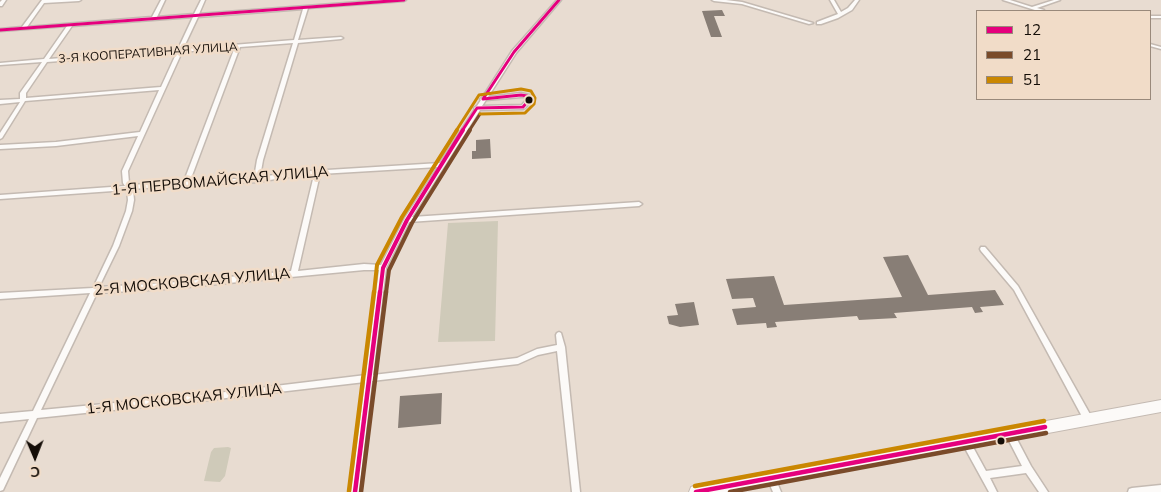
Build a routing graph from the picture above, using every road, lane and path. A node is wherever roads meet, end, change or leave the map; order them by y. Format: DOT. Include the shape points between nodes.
graph roads {
  1 [pos="4,0"];
  2 [pos="79,0"];
  3 [pos="163,0"];
  4 [pos="203,0"];
  5 [pos="404,0"];
  6 [pos="558,0"];
  7 [pos="714,0"];
  8 [pos="832,0"];
  9 [pos="857,0"];
  10 [pos="1005,0"];
  11 [pos="1058,0"];
  12 [pos="43,1"];
  13 [pos="0,5"];
  14 [pos="306,7"];
  15 [pos="1032,8"];
  16 [pos="1039,10"];
  17 [pos="840,14"];
  18 [pos="195,16"];
  19 [pos="154,18"];
  20 [pos="811,23"];
  21 [pos="819,23"];
  22 [pos="71,24"];
  23 [pos="24,28"];
  24 [pos="0,30"];
  25 [pos="341,38"];
  26 [pos="295,40"];
  27 [pos="238,46"];
  28 [pos="180,50"];
  29 [pos="45,60"];
  30 [pos="0,64"];
  31 [pos="163,88"];
  32 [pos="483,99"];
  33 [pos="23,101"];
  34 [pos="0,102"];
  35 [pos="477,108"];
  36 [pos="142,134"];
  37 [pos="0,137"];
  38 [pos="0,147"];
  39 [pos="441,165"];
  40 [pos="317,173"];
  41 [pos="257,180"];
  42 [pos="186,183"];
  43 [pos="130,188"];
  44 [pos="0,197"];
  45 [pos="639,204"];
  46 [pos="407,220"];
  47 [pos="983,249"];
  48 [pos="383,268"];
  49 [pos="294,273"];
  50 [pos="95,290"];
  51 [pos="0,296"];
  52 [pos="559,335"];
  53 [pos="561,347"];
  54 [pos="368,378"];
  55 [pos="1161,406"];
  56 [pos="35,415"];
  57 [pos="0,418"];
  58 [pos="1088,419"];
  59 [pos="1009,433"];
  60 [pos="965,441"];
  61 [pos="1028,469"];
  62 [pos="984,475"];
  63 [pos="771,478"];
  64 [pos="0,487"];
  65 [pos="1161,489"];
  66 [pos="355,492"];
  67 [pos="576,492"];
  68 [pos="696,492"];
  69 [pos="777,492"];
  70 [pos="993,492"];
  71 [pos="1044,492"];
  72 [pos="1132,492"];
  1 -- 13 [label="street"];
  2 -- 12 [label="street"];
  3 -- 19 [label="street"];
  4 -- 18 [label="street"];
  5 -- 14 [label="street"];
  6 -- 32 [label="street" via="514,52"];
  7 -- 20 [label="street" via="742,3"];
  8 -- 17 [label="street"];
  9 -- 17 [label="street"];
  10 -- 15 [label="street"];
  11 -- 15 [label="street"];
  12 -- 23 [label="street"];
  14 -- 18 [label="street"];
  14 -- 26 [label="street"];
  15 -- 16 [label="street"];
  17 -- 21 [label="street"];
  18 -- 19 [label="street"];
  18 -- 28 [label="street"];
  19 -- 22 [label="street"];
  22 -- 23 [label="street"];
  22 -- 29 [label="street"];
  23 -- 24 [label="street"];
  25 -- 26 [label="street, 3-Я КООПЕРАТИВНАЯ УЛИЦА"];
  26 -- 27 [label="street, 3-Я КООПЕРАТИВНАЯ УЛИЦА"];
  26 -- 41 [label="street"];
  27 -- 28 [label="street, 3-Я КООПЕРАТИВНАЯ УЛИЦА"];
  27 -- 42 [label="street"];
  28 -- 29 [label="street, 3-Я КООПЕРАТИВНАЯ УЛИЦА"];
  28 -- 31 [label="street"];
  29 -- 30 [label="street, 3-Я КООПЕРАТИВНАЯ УЛИЦА"];
  29 -- 33 [label="street" via="23,94"];
  31 -- 33 [label="street"];
  31 -- 36 [label="street"];
  32 -- 35 [label="street"];
  32 -- 35 [label="street" via="524,95 529,100 523,108"];
  33 -- 34 [label="street"];
  33 -- 37 [label="street"];
  35 -- 39 [label="street"];
  36 -- 38 [label="street"];
  36 -- 43 [label="street" via="125,171"];
  39 -- 40 [label="street, 1-Я ПЕРВОМАЙСКАЯ УЛИЦА"];
  39 -- 46 [label="street"];
  40 -- 41 [label="street, 1-Я ПЕРВОМАЙСКАЯ УЛИЦА"];
  40 -- 49 [label="street"];
  41 -- 42 [label="street, 1-Я ПЕРВОМАЙСКАЯ УЛИЦА"];
  42 -- 43 [label="street, 1-Я ПЕРВОМАЙСКАЯ УЛИЦА"];
  43 -- 44 [label="street, 1-Я ПЕРВОМАЙСКАЯ УЛИЦА"];
  43 -- 50 [label="street" via="129,211"];
  45 -- 46 [label="street"];
  46 -- 48 [label="street"];
  47 -- 58 [label="street" via="1016,288"];
  48 -- 49 [label="street, 2-Я МОСКОВСКАЯ УЛИЦА"];
  48 -- 54 [label="street"];
  49 -- 50 [label="street, 2-Я МОСКОВСКАЯ УЛИЦА"];
  50 -- 51 [label="street, 2-Я МОСКОВСКАЯ УЛИЦА"];
  50 -- 56 [label="street"];
  52 -- 53 [label="street"];
  53 -- 54 [label="street, 1-Я МОСКОВСКАЯ УЛИЦА" via="537,352 518,361"];
  53 -- 67 [label="street"];
  54 -- 56 [label="street, 1-Я МОСКОВСКАЯ УЛИЦА"];
  54 -- 66 [label="street"];
  55 -- 58 [label="main road"];
  56 -- 57 [label="street, 1-Я МОСКОВСКАЯ УЛИЦА"];
  56 -- 64 [label="street"];
  58 -- 59 [label="main road"];
  59 -- 60 [label="main road"];
  59 -- 61 [label="street"];
  60 -- 62 [label="street"];
  60 -- 63 [label="main road"];
  61 -- 62 [label="street"];
  61 -- 71 [label="street"];
  62 -- 70 [label="street"];
  63 -- 68 [label="main road"];
  63 -- 69 [label="street"];
  65 -- 72 [label="street"];
}
